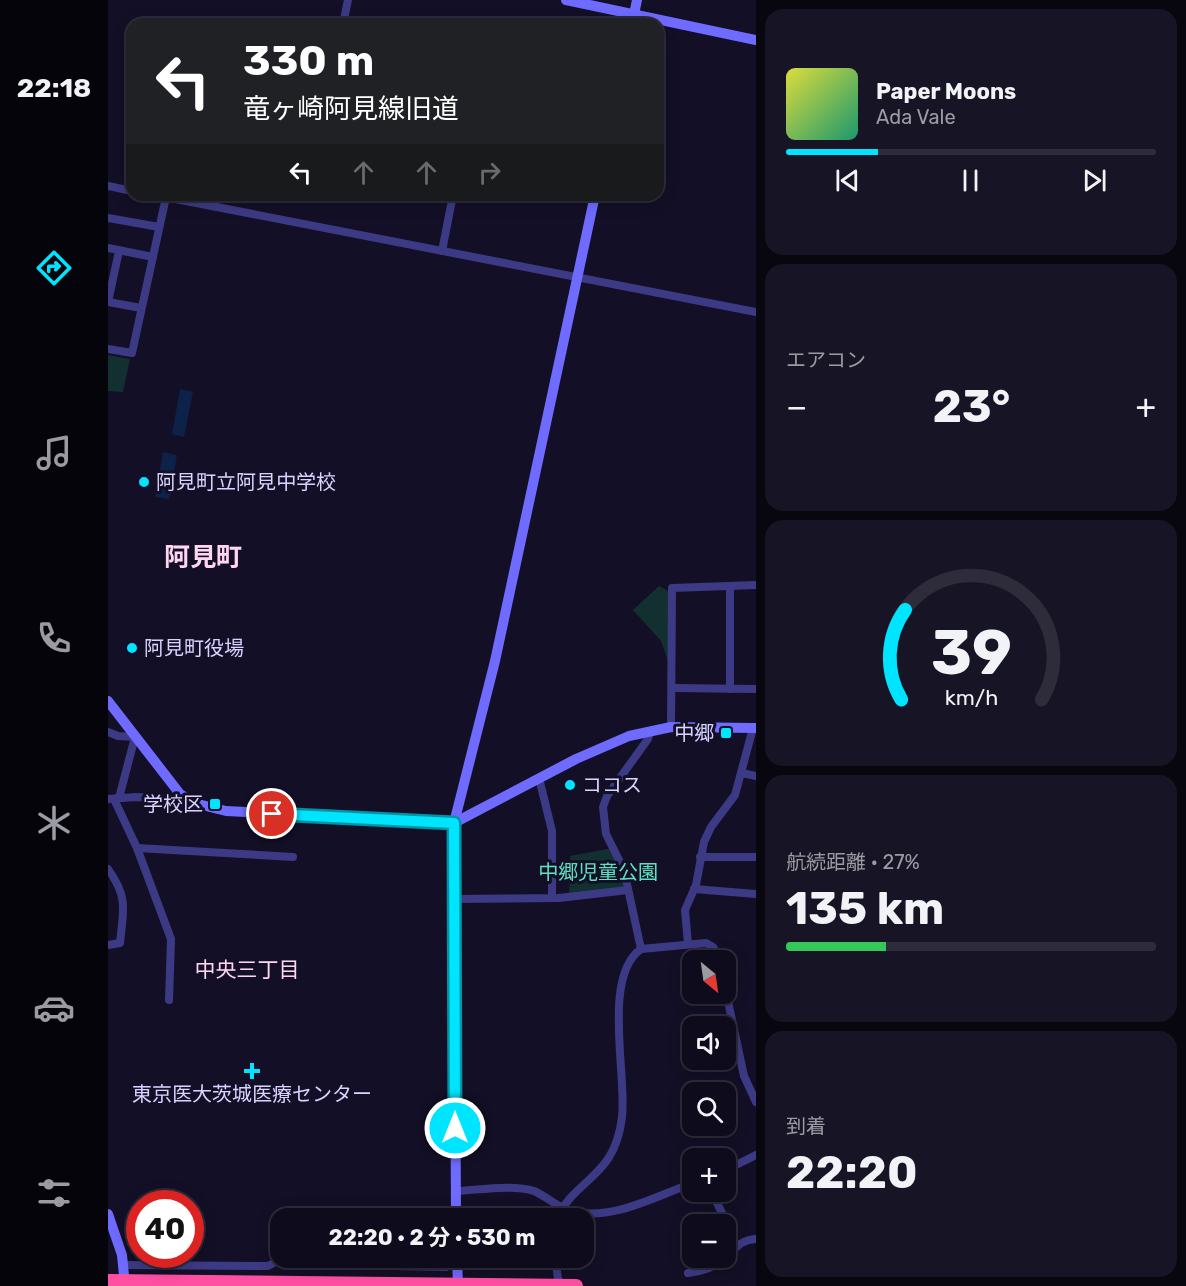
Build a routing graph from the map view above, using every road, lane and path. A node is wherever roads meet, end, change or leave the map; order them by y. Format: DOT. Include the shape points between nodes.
graph roads {
  1 [pos="348,0"];
  2 [pos="566,0"];
  3 [pos="637,0"];
  4 [pos="344,18"];
  5 [pos="629,18"];
  6 [pos="633,18"];
  7 [pos="664,24"];
  8 [pos="756,40"];
  9 [pos="108,186"];
  10 [pos="126,190"];
  11 [pos="165,201"];
  12 [pos="186,201"];
  13 [pos="452,201"];
  14 [pos="594,201"];
  15 [pos="108,218"];
  16 [pos="159,227"];
  17 [pos="108,248"];
  18 [pos="119,250"];
  19 [pos="441,251"];
  20 [pos="153,257"];
  21 [pos="578,278"];
  22 [pos="108,302"];
  23 [pos="141,308"];
  24 [pos="756,312"];
  25 [pos="108,349"];
  26 [pos="756,585"];
  27 [pos="730,586"];
  28 [pos="672,688"];
  29 [pos="730,689"];
  30 [pos="756,689"];
  31 [pos="108,701"];
  32 [pos="671,727"];
  33 [pos="754,728"];
  34 [pos="650,731"];
  35 [pos="108,732"];
  36 [pos="135,737"];
  37 [pos="742,773"];
  38 [pos="756,776"];
  39 [pos="539,778"];
  40 [pos="180,794"];
  41 [pos="114,799"];
  42 [pos="454,823"];
  43 [pos="137,848"];
  44 [pos="293,856"];
  45 [pos="700,857"];
  46 [pos="756,858"];
  47 [pos="108,870"];
  48 [pos="694,889"];
  49 [pos="628,890"];
  50 [pos="756,894"];
  51 [pos="552,898"];
  52 [pos="454,899"];
  53 [pos="687,944"];
  54 [pos="108,945"];
  55 [pos="641,949"];
  56 [pos="715,950"];
  57 [pos="169,1000"];
  58 [pos="729,1004"];
  59 [pos="756,1102"];
  60 [pos="756,1155"];
  61 [pos="736,1165"];
  62 [pos="682,1187"];
  63 [pos="456,1191"];
  64 [pos="456,1208"];
  65 [pos="562,1208"];
  66 [pos="594,1212"];
  67 [pos="108,1214"];
  68 [pos="756,1239"];
  69 [pos="108,1241"];
  70 [pos="119,1246"];
  71 [pos="124,1264"];
  72 [pos="270,1265"];
  73 [pos="457,1268"];
  74 [pos="557,1268"];
  75 [pos="688,1273"];
  76 [pos="108,1281"];
  77 [pos="125,1284"];
  78 [pos="458,1285"];
  79 [pos="560,1286"];
  80 [pos="576,1286"];
  1 -- 4 [label="street"];
  2 -- 5 [label="street"];
  3 -- 6 [label="street"];
  7 -- 8 [label="street"];
  9 -- 10 [label="street"];
  11 -- 16 [label="street"];
  12 -- 19 [label="street"];
  13 -- 19 [label="street"];
  14 -- 21 [label="street"];
  15 -- 16 [label="street"];
  16 -- 20 [label="street"];
  17 -- 18 [label="street"];
  18 -- 20 [label="street"];
  18 -- 22 [label="street"];
  19 -- 21 [label="street"];
  20 -- 23 [label="street"];
  21 -- 24 [label="street"];
  21 -- 42 [label="street" via="495,661"];
  22 -- 23 [label="street"];
  23 -- 25 [label="street" via="132,353"];
  26 -- 27 [label="street"];
  27 -- 28 [label="street" via="672,588"];
  27 -- 29 [label="street"];
  28 -- 29 [label="street"];
  28 -- 32 [label="street"];
  29 -- 30 [label="street"];
  31 -- 36 [label="street"];
  32 -- 33 [label="street"];
  32 -- 34 [label="street"];
  33 -- 37 [label="street"];
  34 -- 39 [label="street" via="608,743"];
  34 -- 49 [label="street" via="603,807 606,834 624,870"];
  35 -- 36 [label="street"];
  36 -- 40 [label="street"];
  36 -- 41 [label="street"];
  37 -- 38 [label="street"];
  37 -- 45 [label="street" via="735,795 711,827"];
  39 -- 42 [label="street"];
  39 -- 51 [label="street" via="552,831"];
  40 -- 41 [label="street" via="174,799"];
  40 -- 42 [label="street" via="199,805 226,811"];
  41 -- 43 [label="street"];
  42 -- 52 [label="street"];
  43 -- 44 [label="street"];
  43 -- 57 [label="street" via="171,939"];
  45 -- 46 [label="street"];
  45 -- 48 [label="street"];
  47 -- 54 [label="street" via="124,898 120,944"];
  48 -- 50 [label="street"];
  48 -- 53 [label="street" via="685,909"];
  49 -- 51 [label="street"];
  49 -- 55 [label="street"];
  51 -- 52 [label="street"];
  52 -- 63 [label="street"];
  53 -- 55 [label="street"];
  53 -- 56 [label="street" via="706,943"];
  55 -- 65 [label="street" via="634,955 620,991 623,1104 618,1141 610,1159"];
  58 -- 59 [label="street" via="744,1076"];
  60 -- 61 [label="street"];
  62 -- 66 [label="street" via="618,1211"];
  63 -- 64 [label="street"];
  63 -- 65 [label="street" via="518,1188 533,1191"];
  67 -- 70 [label="street"];
  68 -- 75 [label="street" via="746,1240 723,1261 704,1271"];
  69 -- 70 [label="street"];
  70 -- 71 [label="street"];
  71 -- 72 [label="street"];
  71 -- 77 [label="street"];
  73 -- 78 [label="street"];
  74 -- 79 [label="street"];
  76 -- 77 [label="highway"];
  77 -- 78 [label="highway"];
  78 -- 79 [label="highway"];
  79 -- 80 [label="highway"];
}
